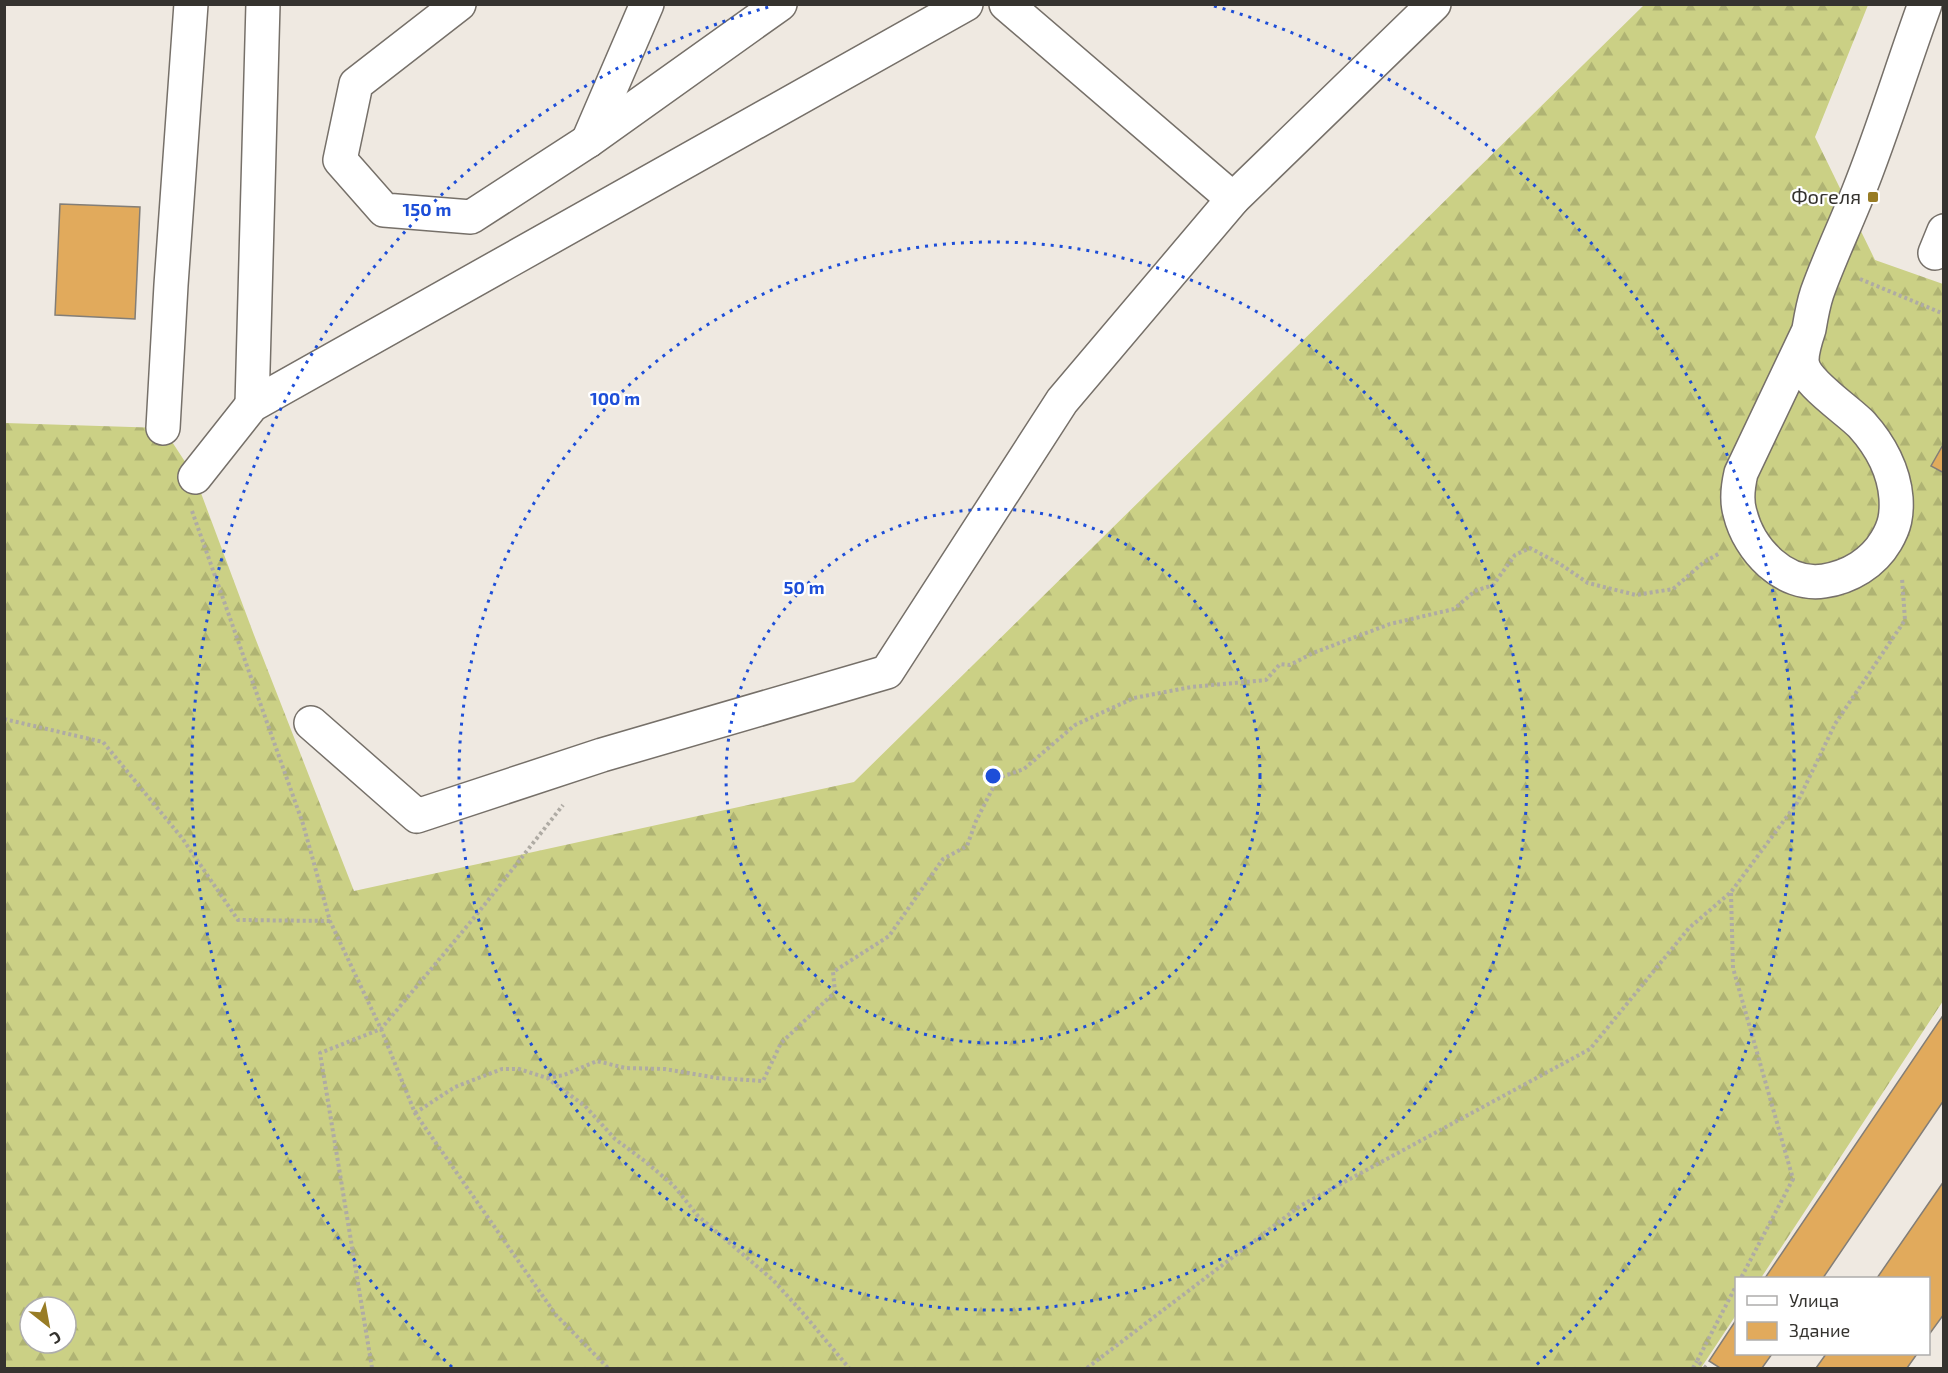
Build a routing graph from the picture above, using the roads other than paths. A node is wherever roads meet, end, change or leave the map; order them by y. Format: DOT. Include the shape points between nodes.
graph roads {
  1 [pos="191,4"];
  2 [pos="263,4"];
  3 [pos="459,4"];
  4 [pos="647,4"];
  5 [pos="780,4"];
  6 [pos="966,4"];
  7 [pos="1006,4"];
  8 [pos="1434,4"];
  9 [pos="1925,4"];
  10 [pos="588,141"];
  11 [pos="1233,199"];
  12 [pos="1808,332"];
  13 [pos="252,405"];
  14 [pos="164,428"];
  15 [pos="193,491"];
  16 [pos="311,723"];
  1 -- 14 [label="lane"];
  2 -- 13 [label="lane"];
  3 -- 10 [label="lane" via="356,84 340,160 384,210 471,217"];
  4 -- 10 [label="lane"];
  5 -- 10 [label="lane"];
  6 -- 13 [label="lane"];
  7 -- 11 [label="lane"];
  8 -- 11 [label="lane"];
  9 -- 12 [label="lane" via="1859,191 1817,294"];
  11 -- 16 [label="lane" via="1062,401 887,672 602,754 417,816"];
  12 -- 12 [label="lane" via="1741,473 1738,490 1739,512 1761,552 1793,578 1814,582 1838,579 1861,568 1881,549 1897,515 1889,466 1878,446 1863,426 1809,376 1802,362"];
  13 -- 15 [label="lane"];
}
